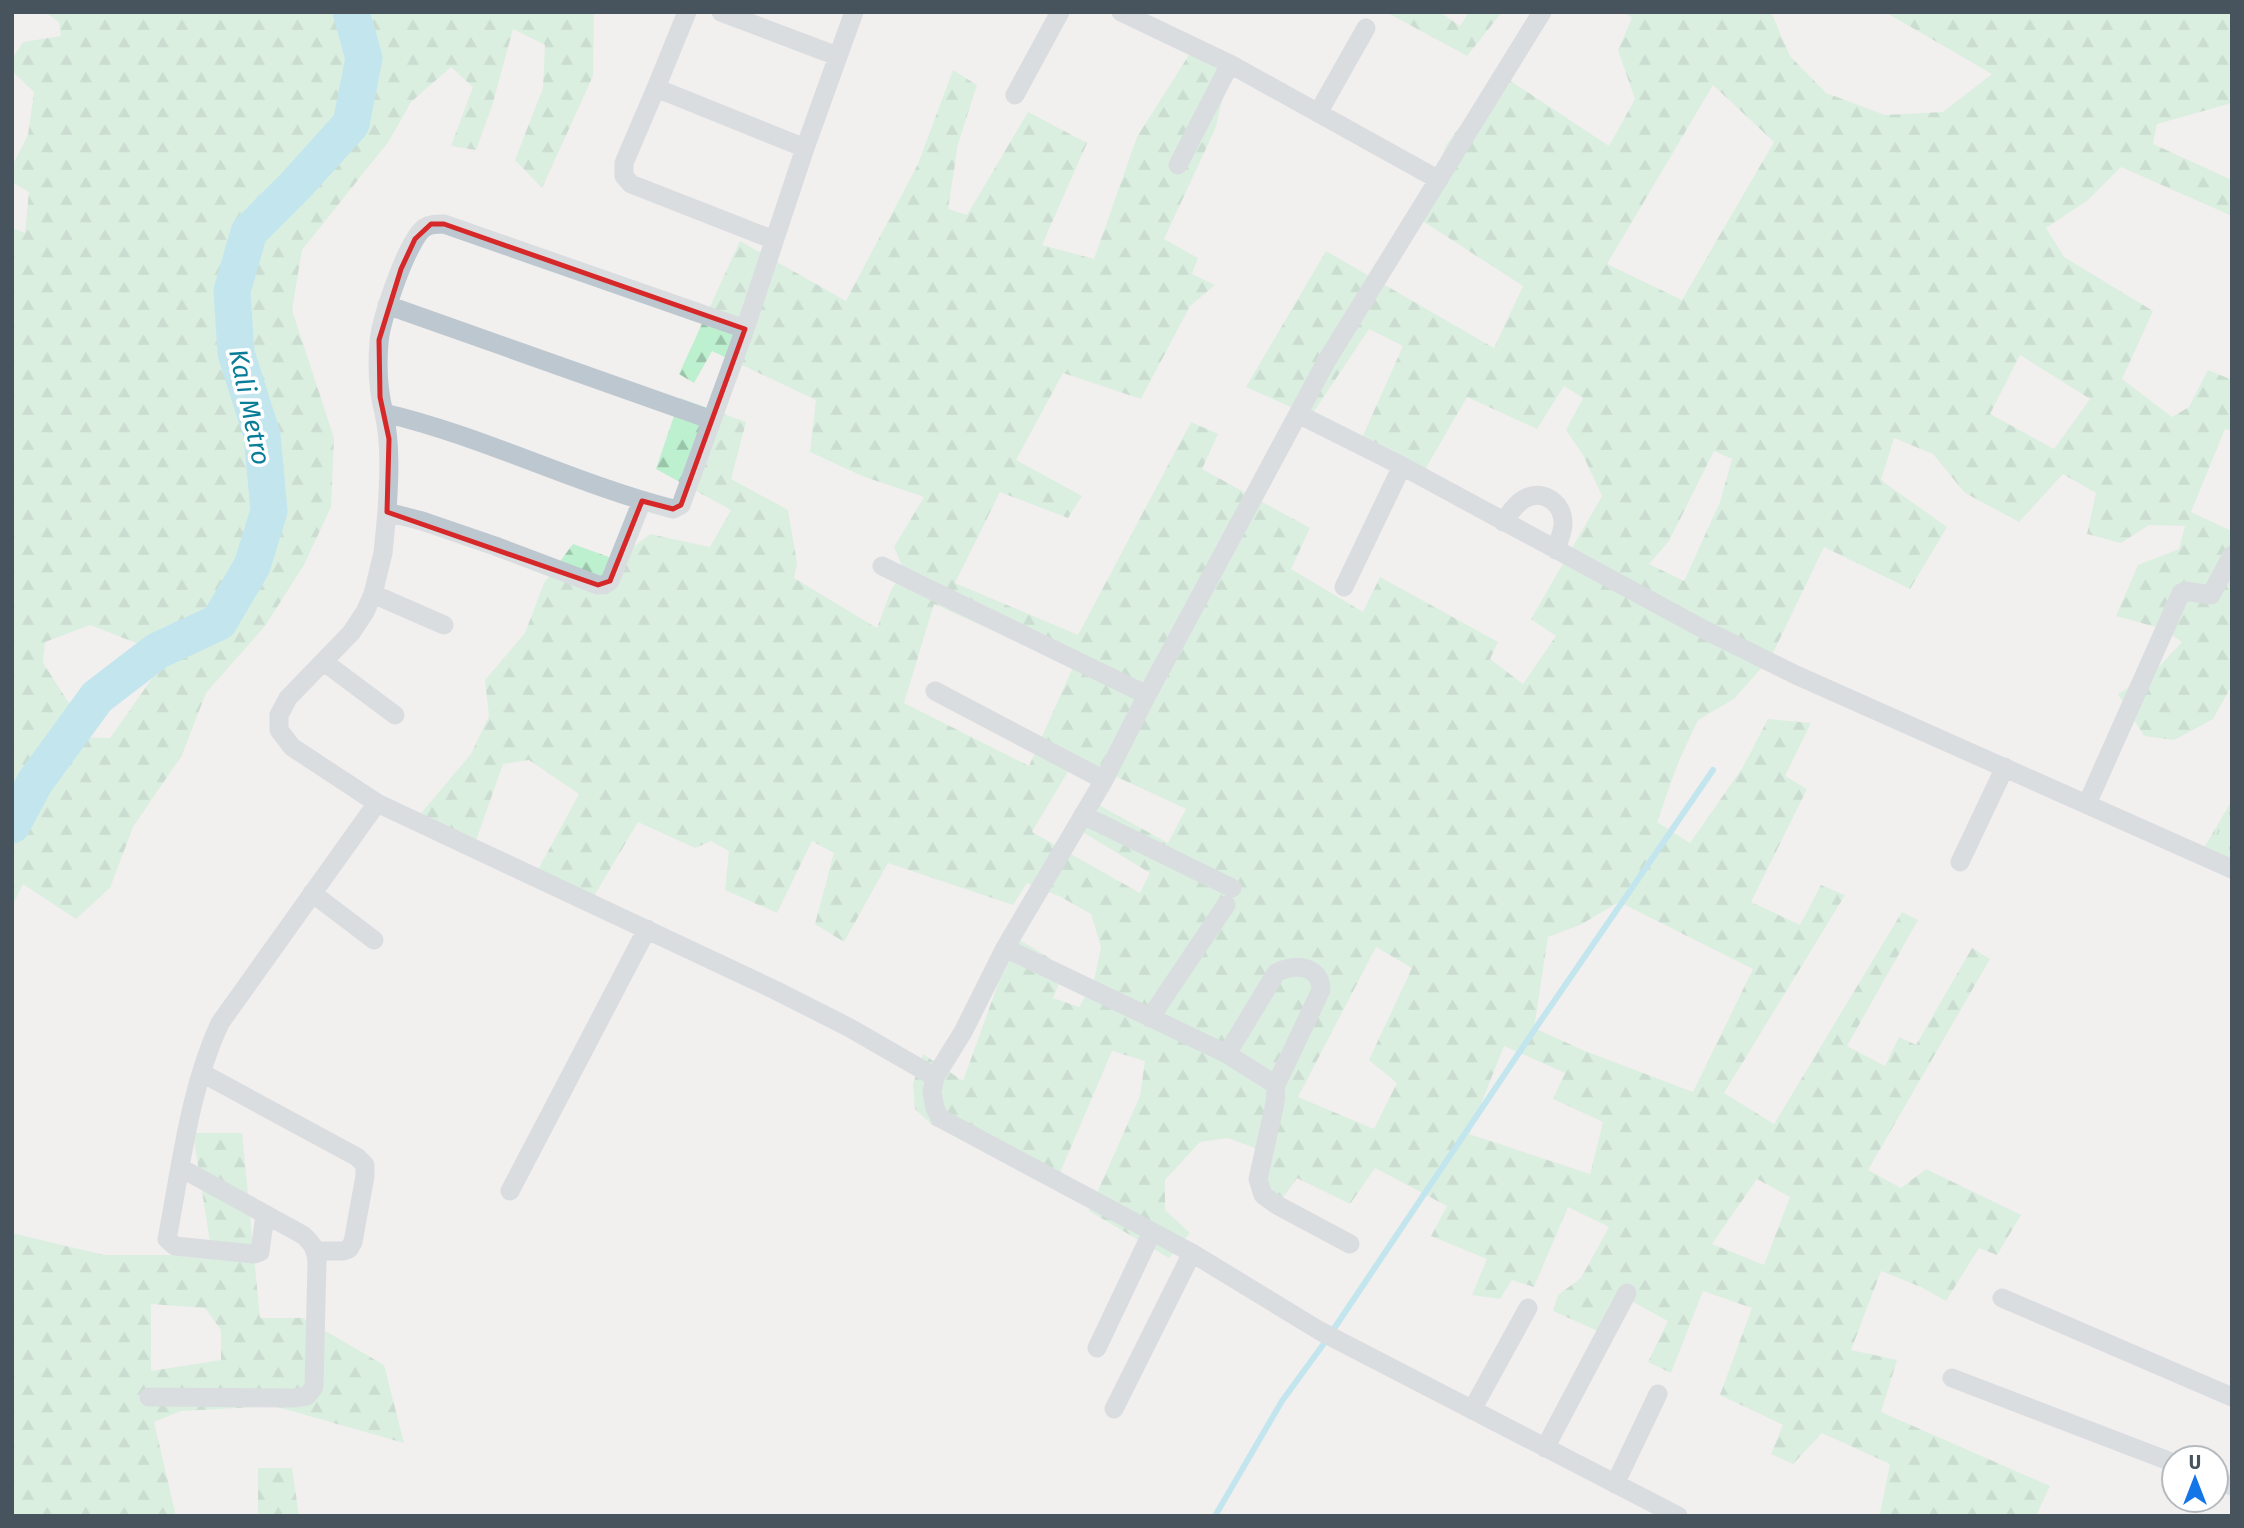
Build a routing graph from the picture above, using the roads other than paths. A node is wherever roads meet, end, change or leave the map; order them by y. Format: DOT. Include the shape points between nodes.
graph roads {
  1 [pos="687,12"];
  2 [pos="721,12"];
  3 [pos="854,12"];
  4 [pos="1060,12"];
  5 [pos="1121,12"];
  6 [pos="1542,12"];
  7 [pos="1366,28"];
  8 [pos="837,56"];
  9 [pos="1230,64"];
  10 [pos="656,88"];
  11 [pos="1015,95"];
  12 [pos="1318,113"];
  13 [pos="805,148"];
  14 [pos="1178,165"];
  15 [pos="1439,180"];
  16 [pos="774,240"];
  17 [pos="387,305"];
  18 [pos="745,329"];
  19 [pos="384,413"];
  20 [pos="1298,414"];
  21 [pos="712,420"];
  22 [pos="1402,466"];
  23 [pos="642,501"];
  24 [pos="387,512"];
  25 [pos="1503,522"];
  26 [pos="1556,550"];
  27 [pos="2232,555"];
  28 [pos="882,566"];
  29 [pos="1344,587"];
  30 [pos="373,594"];
  31 [pos="444,625"];
  32 [pos="324,662"];
  33 [pos="935,691"];
  34 [pos="1147,695"];
  35 [pos="395,715"];
  36 [pos="2005,767"];
  37 [pos="1104,780"];
  38 [pos="377,803"];
  39 [pos="2087,804"];
  40 [pos="1083,815"];
  41 [pos="1960,862"];
  42 [pos="2232,869"];
  43 [pos="312,894"];
  44 [pos="647,929"];
  45 [pos="374,940"];
  46 [pos="1004,948"];
  47 [pos="1150,1018"];
  48 [pos="1227,1054"];
  49 [pos="202,1073"];
  50 [pos="934,1077"];
  51 [pos="1276,1085"];
  52 [pos="180,1168"];
  53 [pos="510,1191"];
  54 [pos="265,1214"];
  55 [pos="1152,1232"];
  56 [pos="1350,1244"];
  57 [pos="316,1251"];
  58 [pos="1192,1253"];
  59 [pos="1627,1293"];
  60 [pos="2002,1298"];
  61 [pos="1528,1308"];
  62 [pos="1097,1348"];
  63 [pos="1952,1378"];
  64 [pos="1658,1394"];
  65 [pos="149,1397"];
  66 [pos="2232,1397"];
  67 [pos="1114,1409"];
  68 [pos="1472,1410"];
  69 [pos="1545,1448"];
  70 [pos="2160,1459"];
  71 [pos="1615,1484"];
  72 [pos="1678,1516"];
  1 -- 10 [label="street"];
  2 -- 8 [label="street"];
  3 -- 8 [label="street"];
  4 -- 11 [label="street"];
  5 -- 9 [label="street"];
  6 -- 15 [label="street"];
  7 -- 12 [label="street"];
  8 -- 13 [label="street"];
  9 -- 12 [label="street"];
  9 -- 14 [label="street"];
  10 -- 13 [label="street"];
  10 -- 16 [label="street" via="624,163 624,176 631,184"];
  12 -- 15 [label="street"];
  13 -- 16 [label="street"];
  15 -- 20 [label="street"];
  16 -- 18 [label="street"];
  17 -- 18 [label="street" via="422,229 444,224"];
  17 -- 19 [label="street" via="379,340"];
  17 -- 21 [label="street"];
  18 -- 21 [label="street"];
  19 -- 23 [label="street"];
  19 -- 24 [label="street" via="390,456"];
  20 -- 22 [label="street"];
  20 -- 34 [label="street"];
  21 -- 23 [label="street" via="681,505 673,509"];
  22 -- 25 [label="street"];
  22 -- 29 [label="street"];
  23 -- 24 [label="street" via="610,581 604,585 422,520"];
  24 -- 30 [label="street"];
  25 -- 26 [label="street"];
  25 -- 26 [label="street" via="1524,498 1547,497 1562,513"];
  26 -- 36 [label="street" via="1796,675"];
  27 -- 39 [label="street" via="2211,595 2183,592"];
  28 -- 34 [label="street"];
  30 -- 31 [label="street"];
  30 -- 32 [label="street" via="351,633"];
  32 -- 35 [label="street"];
  32 -- 38 [label="street" via="288,698 279,715 279,730 292,747"];
  33 -- 37 [label="street"];
  34 -- 37 [label="street"];
  36 -- 39 [label="street"];
  36 -- 41 [label="street"];
  37 -- 40 [label="street"];
  38 -- 43 [label="street"];
  38 -- 44 [label="street"];
  39 -- 42 [label="street"];
  40 -- 46 [label="street"];
  40 -- 47 [label="street" via="1229,897"];
  43 -- 45 [label="street"];
  43 -- 49 [label="street" via="220,1023"];
  44 -- 50 [label="street" via="850,1028"];
  44 -- 53 [label="street"];
  46 -- 47 [label="street"];
  46 -- 50 [label="street" via="963,1032"];
  47 -- 48 [label="street"];
  48 -- 51 [label="street"];
  48 -- 51 [label="street" via="1276,973 1285,968 1314,971 1321,990"];
  49 -- 52 [label="street"];
  49 -- 57 [label="street" via="365,1165 353,1242 343,1251"];
  50 -- 55 [label="street" via="934,1108 940,1118"];
  51 -- 56 [label="street" via="1258,1179 1263,1195"];
  52 -- 54 [label="street"];
  52 -- 54 [label="street" via="166,1239 169,1243 254,1254 262,1246"];
  54 -- 57 [label="street" via="303,1235"];
  55 -- 58 [label="street"];
  55 -- 62 [label="street"];
  57 -- 65 [label="street" via="312,1392 293,1398"];
  58 -- 67 [label="street"];
  58 -- 68 [label="street" via="1320,1331"];
  59 -- 69 [label="street"];
  60 -- 66 [label="street"];
  61 -- 68 [label="street"];
  63 -- 70 [label="street"];
  64 -- 71 [label="street"];
  68 -- 69 [label="street"];
  69 -- 71 [label="street"];
  71 -- 72 [label="street"];
}
